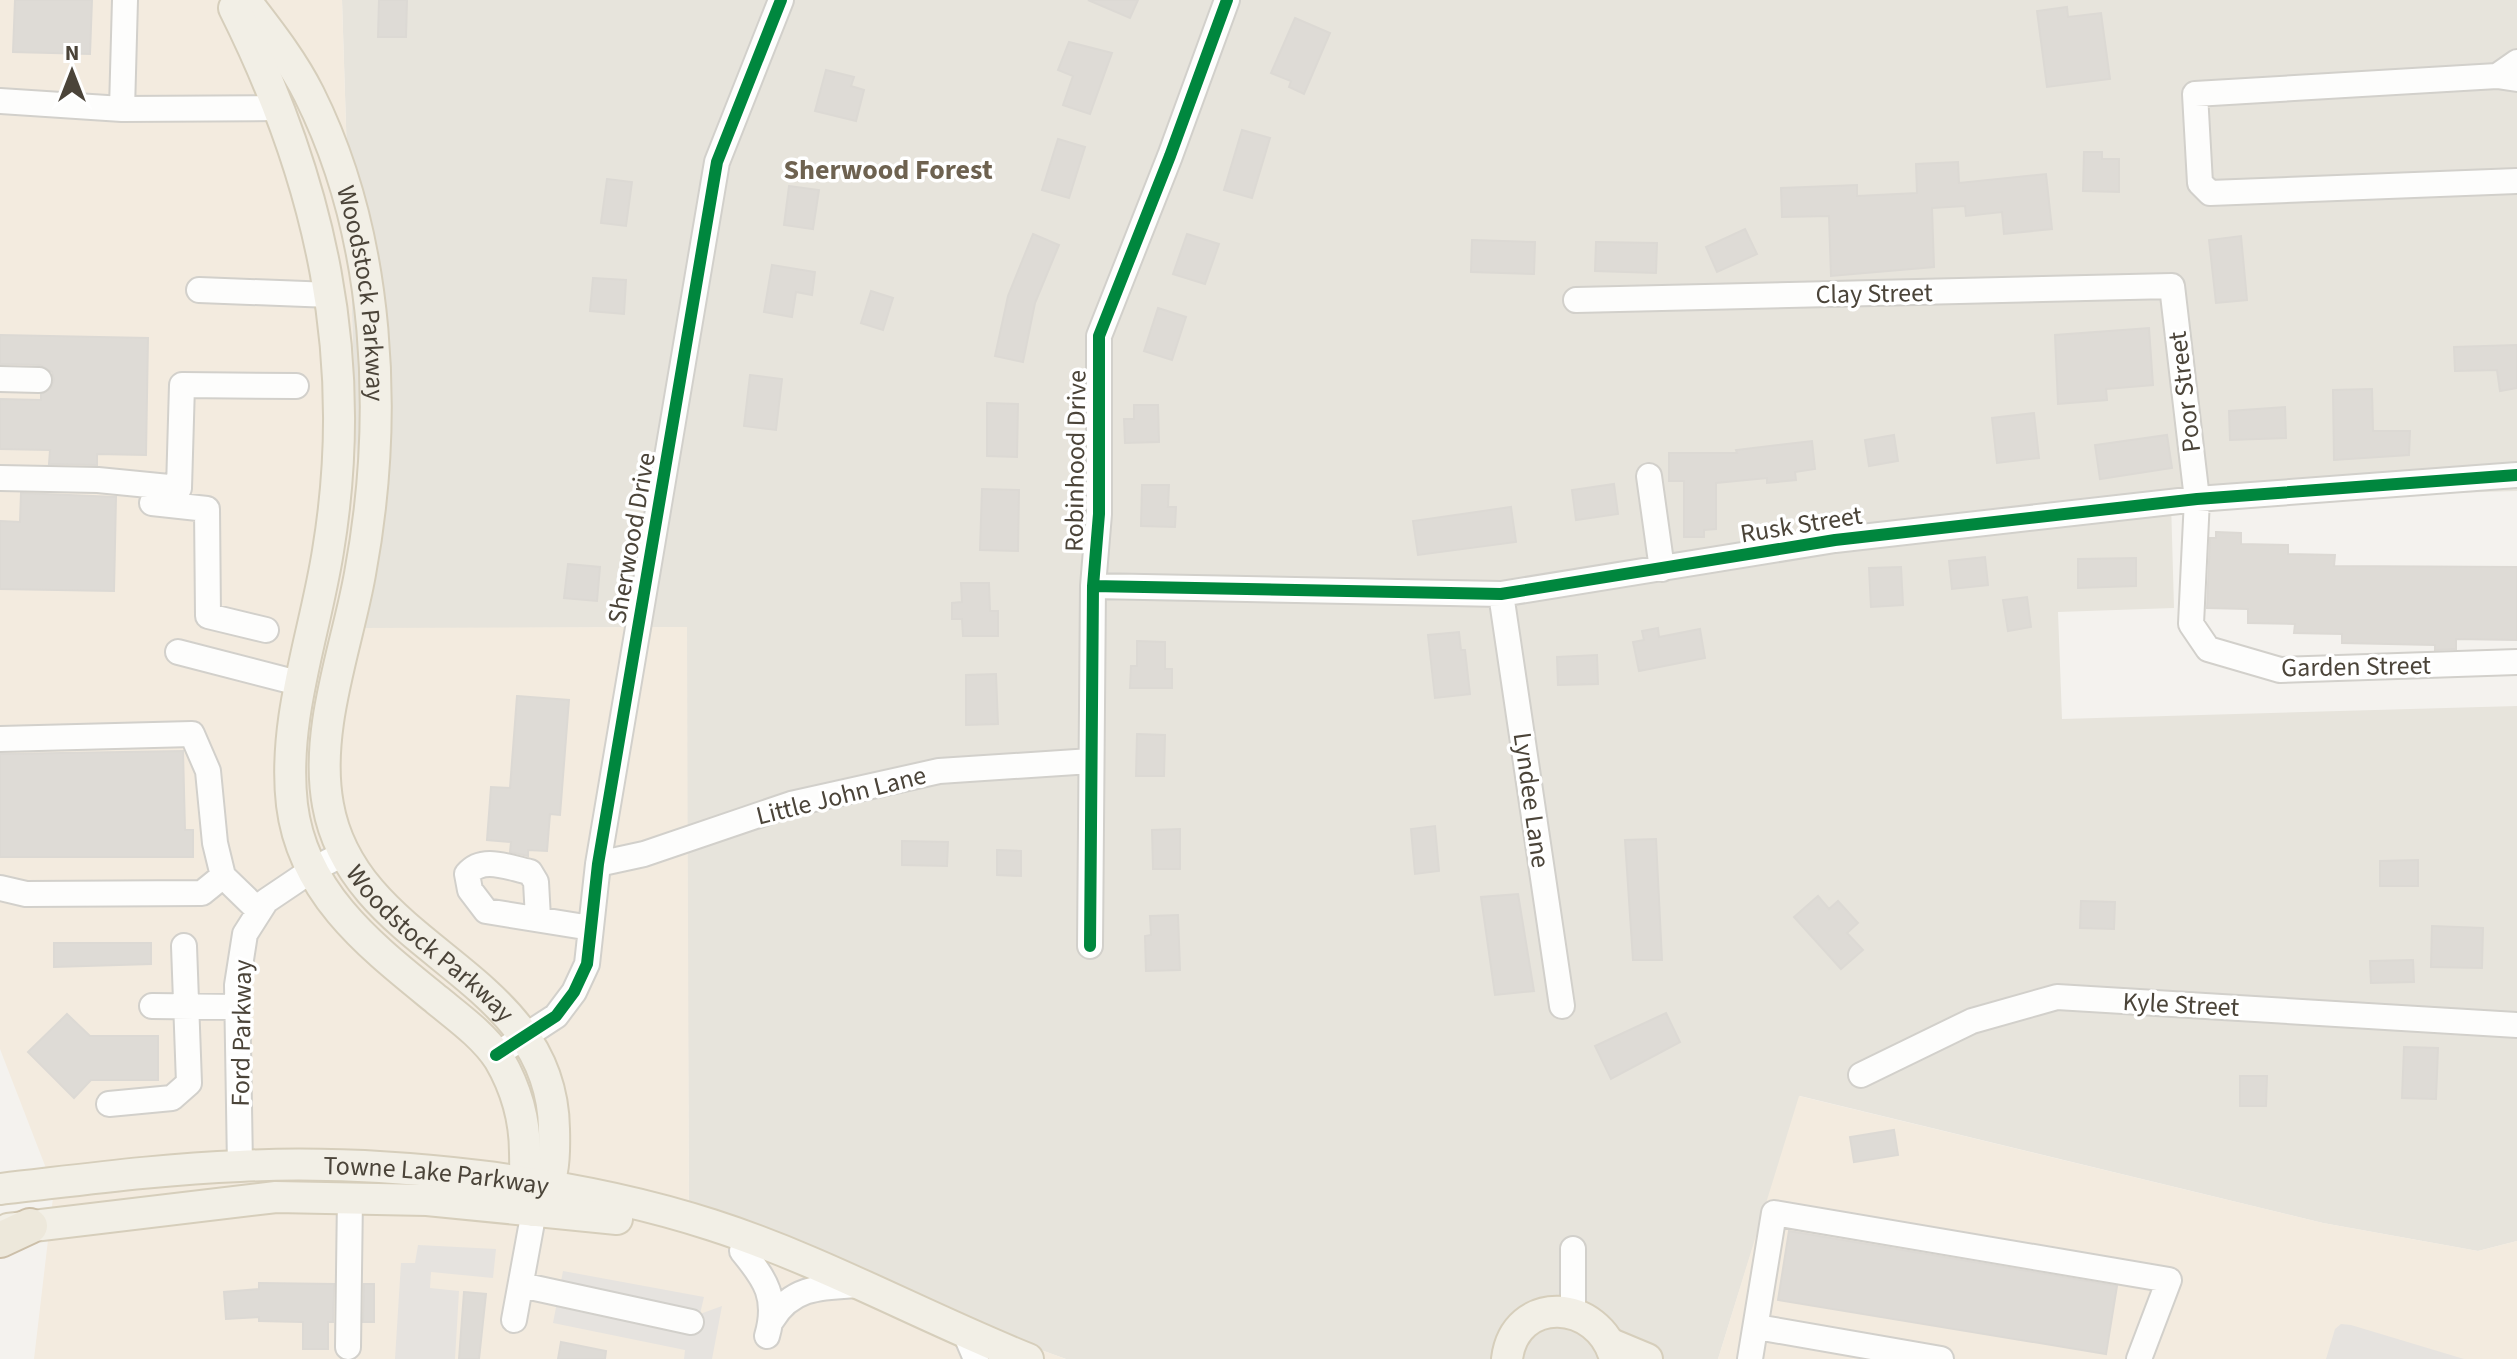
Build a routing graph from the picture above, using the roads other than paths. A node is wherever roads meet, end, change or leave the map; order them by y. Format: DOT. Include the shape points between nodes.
graph roads {
  1 [pos="125,0"];
  2 [pos="230,0"];
  3 [pos="245,0"];
  4 [pos="781,0"];
  5 [pos="1227,0"];
  6 [pos="2510,73"];
  7 [pos="0,101"];
  8 [pos="280,108"];
  9 [pos="122,109"];
  10 [pos="2517,181"];
  11 [pos="2172,286"];
  12 [pos="199,290"];
  13 [pos="331,295"];
  14 [pos="1576,300"];
  15 [pos="0,379"];
  16 [pos="39,380"];
  17 [pos="296,386"];
  18 [pos="0,467"];
  19 [pos="2517,475"];
  20 [pos="1649,476"];
  21 [pos="0,478"];
  22 [pos="152,487"];
  23 [pos="2197,499"];
  24 [pos="1662,569"];
  25 [pos="1093,586"];
  26 [pos="1501,594"];
  27 [pos="266,630"];
  28 [pos="178,652"];
  29 [pos="2517,662"];
  30 [pos="302,684"];
  31 [pos="0,739"];
  32 [pos="1091,761"];
  33 [pos="343,854"];
  34 [pos="598,864"];
  35 [pos="312,870"];
  36 [pos="223,876"];
  37 [pos="0,888"];
  38 [pos="259,911"];
  39 [pos="538,918"];
  40 [pos="591,928"];
  41 [pos="184,946"];
  42 [pos="1090,946"];
  43 [pos="152,1006"];
  44 [pos="187,1006"];
  45 [pos="1562,1006"];
  46 [pos="238,1007"];
  47 [pos="2517,1025"];
  48 [pos="526,1036"];
  49 [pos="496,1055"];
  50 [pos="1861,1075"];
  51 [pos="109,1104"];
  52 [pos="521,1117"];
  53 [pos="240,1166"];
  54 [pos="475,1178"];
  55 [pos="0,1189"];
  56 [pos="535,1194"];
  57 [pos="350,1197"];
  58 [pos="10,1232"];
  59 [pos="1573,1249"];
  60 [pos="742,1251"];
  61 [pos="521,1285"];
  62 [pos="858,1285"];
  63 [pos="1573,1313"];
  64 [pos="514,1320"];
  65 [pos="691,1322"];
  66 [pos="1757,1327"];
  67 [pos="970,1346"];
  68 [pos="348,1347"];
  69 [pos="1510,1349"];
  70 [pos="1613,1352"];
  71 [pos="1012,1357"];
  72 [pos="1481,1359"];
  73 [pos="1647,1359"];
  74 [pos="1750,1359"];
  75 [pos="1941,1359"];
  76 [pos="2139,1359"];
  1 -- 9 [label="street"];
  2 -- 8 [label="main road, Woodstock Parkway"];
  3 -- 33 [label="main road, Woodstock Parkway" via="292,64 325,130 346,192 366,290 376,401 373,486 326,760 327,801"];
  4 -- 34 [label="street, Sherwood Drive" via="717,162"];
  5 -- 25 [label="street, Robinhood Drive" via="1099,336 1099,514"];
  6 -- 10 [label="street" via="2195,94 2200,183 2210,193"];
  7 -- 9 [label="street"];
  8 -- 9 [label="street"];
  8 -- 13 [label="main road, Woodstock Parkway" via="312,202"];
  11 -- 14 [label="street, Clay Street"];
  11 -- 23 [label="street, Poor Street"];
  12 -- 13 [label="street"];
  13 -- 30 [label="main road, Woodstock Parkway" via="340,455 325,570"];
  15 -- 16 [label="street"];
  17 -- 22 [label="street" via="182,385 179,488"];
  18 -- 22 [label="street" via="97,465"];
  19 -- 23 [label="street, Rusk Street"];
  20 -- 24 [label="street"];
  21 -- 22 [label="street"];
  22 -- 27 [label="street" via="207,509 208,616"];
  23 -- 24 [label="street, Rusk Street" via="1835,540"];
  23 -- 29 [label="street, Garden Street" via="2191,624 2208,649 2280,670"];
  24 -- 26 [label="street, Rusk Street"];
  25 -- 26 [label="street, Rusk Street"];
  25 -- 32 [label="street, Robinhood Drive"];
  26 -- 45 [label="street, Lyndee Lane"];
  28 -- 30 [label="street"];
  30 -- 35 [label="main road, Woodstock Parkway" via="292,734 292,805"];
  31 -- 36 [label="street" via="192,734 208,771"];
  32 -- 34 [label="street, Little John Lane" via="939,771 791,804 644,854"];
  32 -- 42 [label="street, Robinhood Drive"];
  33 -- 35 [label="street, Ford Parkway"];
  33 -- 48 [label="main road, Woodstock Parkway" via="378,903 491,996"];
  34 -- 40 [label="street, Sherwood Drive"];
  35 -- 38 [label="street, Ford Parkway"];
  35 -- 49 [label="main road, Woodstock Parkway" via="351,926"];
  36 -- 37 [label="street" via="202,893 26,894"];
  36 -- 38 [label="street"];
  38 -- 46 [label="street, Ford Parkway" via="245,934"];
  39 -- 40 [label="street"];
  40 -- 48 [label="street, Sherwood Drive" via="587,964 574,992 556,1016"];
  41 -- 44 [label="street"];
  43 -- 44 [label="street"];
  44 -- 46 [label="street"];
  44 -- 51 [label="street" via="189,1083 172,1098"];
  46 -- 53 [label="street, Ford Parkway"];
  47 -- 50 [label="street, Kyle Street" via="2057,997 1972,1021"];
  48 -- 49 [label="street, Sherwood Drive"];
  48 -- 56 [label="main road, Woodstock Parkway" via="551,1092 555,1140"];
  49 -- 52 [label="main road, Woodstock Parkway"];
  52 -- 54 [label="main road" via="508,1157"];
  52 -- 56 [label="main road, Woodstock Parkway"];
  53 -- 54 [label="main road, Towne Lake Parkway" via="343,1166"];
  53 -- 55 [label="main road, Towne Lake Parkway"];
  54 -- 56 [label="main road, Towne Lake Parkway"];
  56 -- 57 [label="main road, Towne Lake Parkway"];
  56 -- 60 [label="main road, Towne Lake Parkway"];
  56 -- 61 [label="street"];
  56 -- 62 [label="main road, Towne Lake Parkway" via="709,1223 814,1261"];
  57 -- 58 [label="main road, Towne Lake Parkway" via="238,1200"];
  57 -- 68 [label="street"];
  59 -- 63 [label="street"];
  60 -- 62 [label="main road, Towne Lake Parkway"];
  60 -- 62 [label="street" via="771,1292 770,1328 795,1294"];
  61 -- 64 [label="street"];
  61 -- 65 [label="street"];
  62 -- 67 [label="main road, Towne Lake Parkway"];
  63 -- 69 [label="main road" via="1539,1316"];
  63 -- 70 [label="main road" via="1602,1330"];
  66 -- 74 [label="street"];
  66 -- 75 [label="street"];
  66 -- 76 [label="street" via="1774,1213 2169,1280"];
  67 -- 71 [label="main road, Towne Lake Parkway"];
  69 -- 72 [label="main road"];
  70 -- 73 [label="main road"];
}
